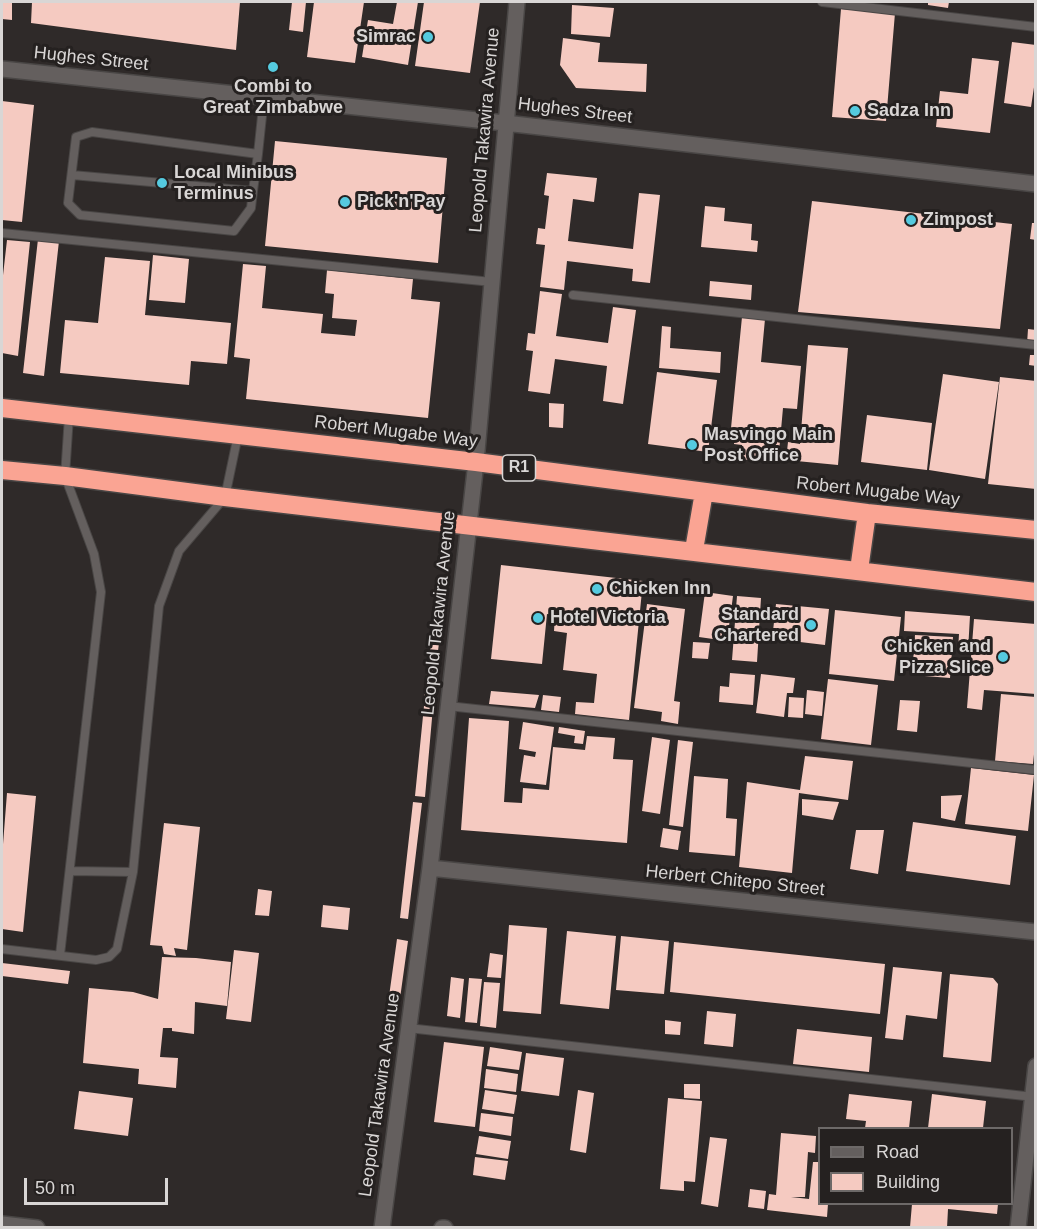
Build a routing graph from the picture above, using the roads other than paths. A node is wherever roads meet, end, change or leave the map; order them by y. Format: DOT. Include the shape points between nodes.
graph roads {
  1 [pos="516,2"];
  2 [pos="822,2"];
  3 [pos="1035,27"];
  4 [pos="2,69"];
  5 [pos="264,97"];
  6 [pos="506,123"];
  7 [pos="258,154"];
  8 [pos="72,175"];
  9 [pos="1035,184"];
  10 [pos="253,191"];
  11 [pos="2,233"];
  12 [pos="492,282"];
  13 [pos="573,295"];
  14 [pos="1035,345"];
  15 [pos="2,408"];
  16 [pos="69,416"];
  17 [pos="238,435"];
  18 [pos="476,462"];
  19 [pos="2,470"];
  20 [pos="64,476"];
  21 [pos="704,492"];
  22 [pos="225,497"];
  23 [pos="867,513"];
  24 [pos="468,526"];
  25 [pos="1035,530"];
  26 [pos="694,550"];
  27 [pos="859,570"];
  28 [pos="1035,592"];
  29 [pos="448,706"];
  30 [pos="1035,770"];
  31 [pos="430,868"];
  32 [pos="71,871"];
  33 [pos="133,872"];
  34 [pos="1035,932"];
  35 [pos="2,949"];
  36 [pos="60,955"];
  37 [pos="408,1028"];
  38 [pos="1035,1066"];
  39 [pos="1034,1097"];
  40 [pos="2,1224"];
  41 [pos="37,1227"];
  42 [pos="382,1227"];
  43 [pos="1018,1227"];
  1 -- 6 [label="street, Leopold Takawira Avenue"];
  2 -- 3 [label="lane"];
  4 -- 5 [label="street, Hughes Street"];
  5 -- 6 [label="street, Hughes Street"];
  5 -- 7 [label="lane"];
  6 -- 9 [label="street, Hughes Street"];
  6 -- 12 [label="street, Leopold Takawira Avenue"];
  7 -- 8 [label="lane" via="92,132 76,137"];
  7 -- 10 [label="lane"];
  8 -- 10 [label="lane"];
  8 -- 10 [label="lane" via="68,203 80,215 234,231 251,207"];
  11 -- 12 [label="lane"];
  12 -- 18 [label="street, Leopold Takawira Avenue"];
  13 -- 14 [label="lane"];
  15 -- 16 [label="highway, Robert Mugabe Way / R1"];
  16 -- 17 [label="highway, Robert Mugabe Way / R1"];
  16 -- 20 [label="lane"];
  17 -- 18 [label="highway, Robert Mugabe Way / R1"];
  17 -- 22 [label="lane"];
  18 -- 21 [label="highway, Robert Mugabe Way / R1"];
  18 -- 24 [label="street, Leopold Takawira Avenue"];
  19 -- 20 [label="highway"];
  20 -- 22 [label="highway"];
  20 -- 32 [label="lane" via="94,554 101,592"];
  21 -- 23 [label="highway, Robert Mugabe Way / R1"];
  21 -- 26 [label="highway"];
  22 -- 24 [label="highway"];
  22 -- 33 [label="lane" via="179,551 159,606"];
  23 -- 25 [label="highway, Robert Mugabe Way / R1"];
  23 -- 27 [label="highway"];
  24 -- 26 [label="highway"];
  24 -- 29 [label="street, Leopold Takawira Avenue"];
  26 -- 27 [label="highway"];
  27 -- 28 [label="highway"];
  29 -- 30 [label="lane"];
  29 -- 31 [label="street, Leopold Takawira Avenue"];
  31 -- 34 [label="street, Herbert Chitepo Street"];
  31 -- 37 [label="street, Leopold Takawira Avenue"];
  32 -- 33 [label="lane"];
  32 -- 36 [label="lane"];
  33 -- 36 [label="lane" via="114,953 96,960"];
  35 -- 36 [label="lane"];
  37 -- 39 [label="lane"];
  37 -- 42 [label="street, Leopold Takawira Avenue"];
  38 -- 39 [label="street"];
  39 -- 43 [label="street"];
  40 -- 41 [label="street"];
}
